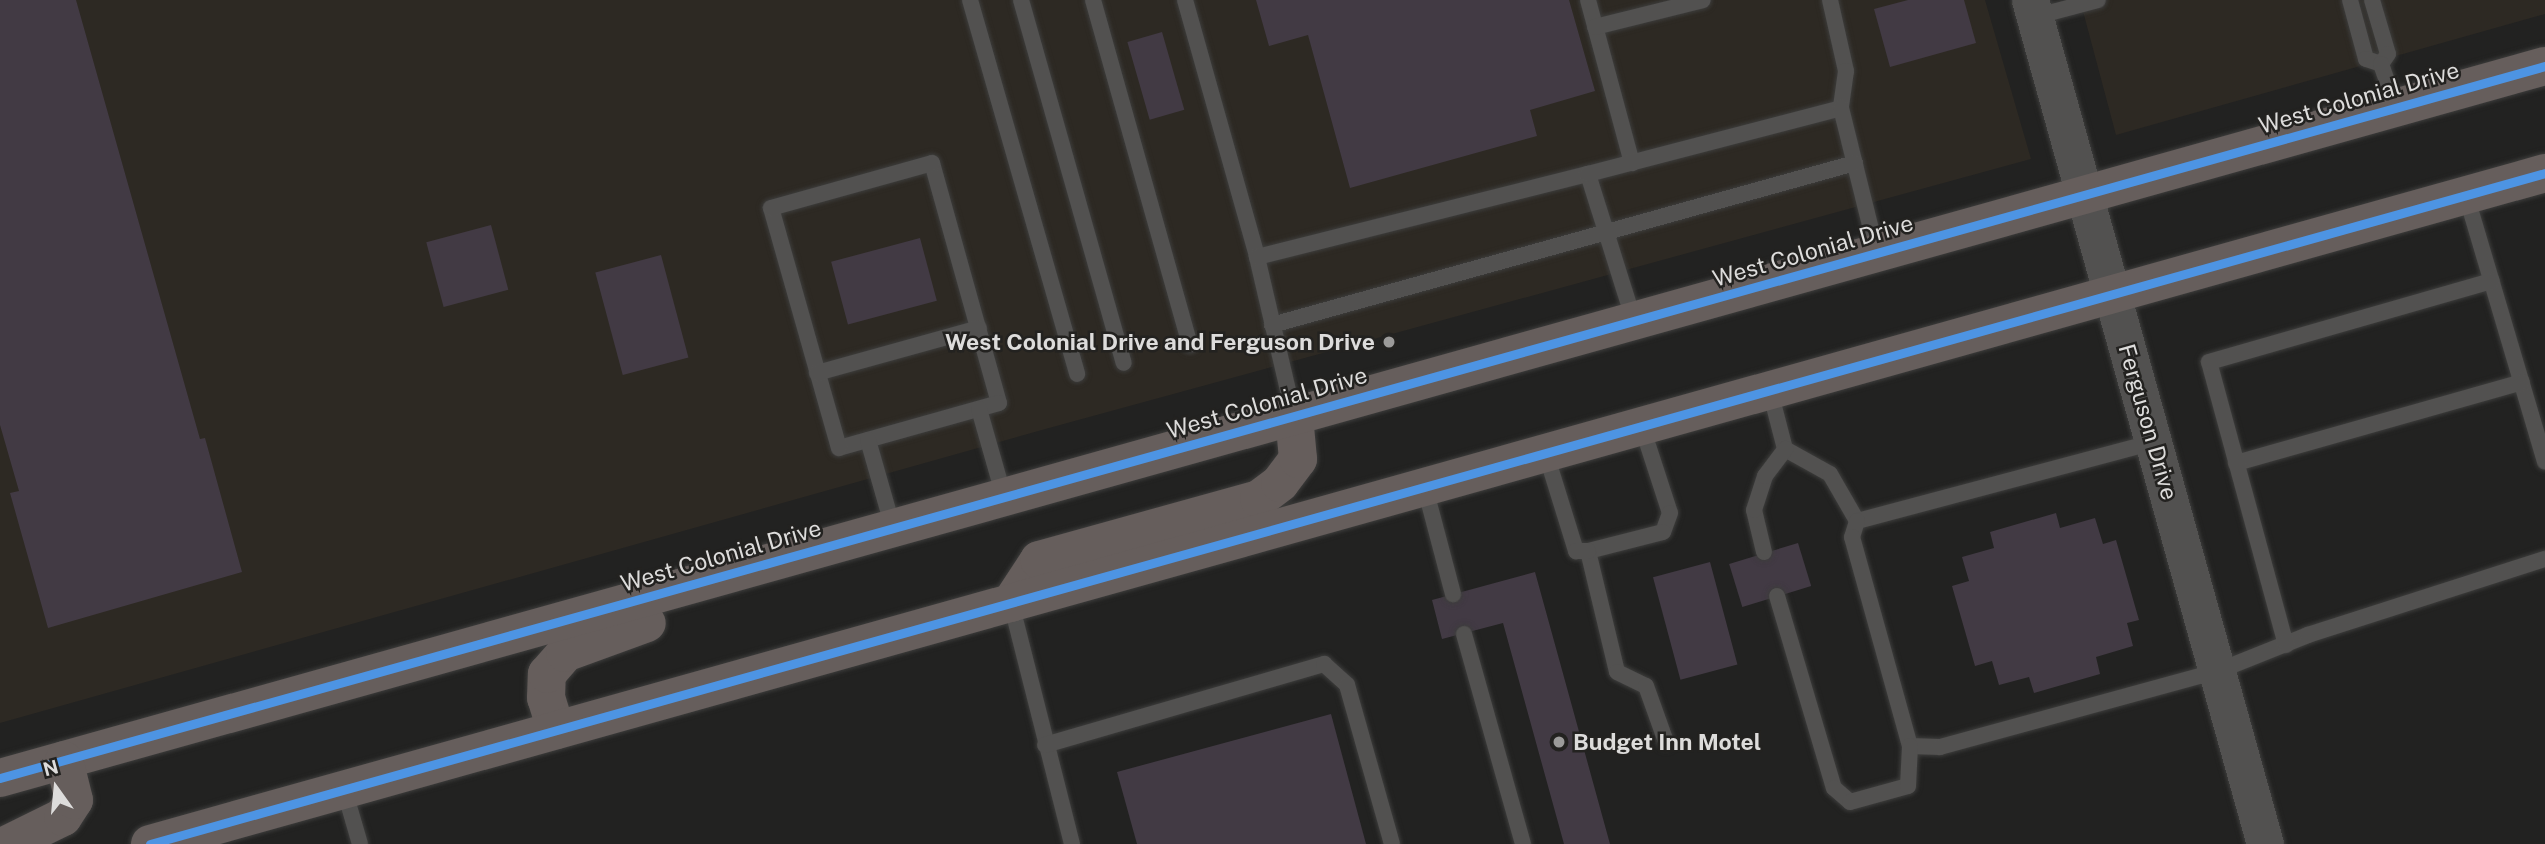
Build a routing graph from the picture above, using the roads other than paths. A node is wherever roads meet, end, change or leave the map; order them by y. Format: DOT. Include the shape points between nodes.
graph roads {
  1 [pos="970,0"];
  2 [pos="1021,0"];
  3 [pos="1093,0"];
  4 [pos="1185,0"];
  5 [pos="1588,0"];
  6 [pos="1703,0"];
  7 [pos="1830,0"];
  8 [pos="2098,0"];
  9 [pos="2372,4"];
  10 [pos="2351,6"];
  11 [pos="2032,9"];
  12 [pos="1595,27"];
  13 [pos="2381,64"];
  14 [pos="2545,66"];
  15 [pos="2396,107"];
  16 [pos="1841,108"];
  17 [pos="1632,163"];
  18 [pos="1855,163"];
  19 [pos="2545,173"];
  20 [pos="1588,174"];
  21 [pos="2083,195"];
  22 [pos="2466,195"];
  23 [pos="1606,232"];
  24 [pos="1877,253"];
  25 [pos="1257,257"];
  26 [pos="2492,281"];
  27 [pos="2113,294"];
  28 [pos="1634,321"];
  29 [pos="1272,325"];
  30 [pos="979,328"];
  31 [pos="1190,345"];
  32 [pos="1124,363"];
  33 [pos="817,373"];
  34 [pos="1077,374"];
  35 [pos="2522,382"];
  36 [pos="1770,391"];
  37 [pos="979,409"];
  38 [pos="1294,416"];
  39 [pos="1642,427"];
  40 [pos="868,440"];
  41 [pos="2154,442"];
  42 [pos="1785,449"];
  43 [pos="1546,454"];
  44 [pos="2545,462"];
  45 [pos="2236,463"];
  46 [pos="1425,488"];
  47 [pos="1004,497"];
  48 [pos="1857,521"];
  49 [pos="893,528"];
  50 [pos="842,542"];
  51 [pos="1588,551"];
  52 [pos="1764,552"];
  53 [pos="2545,559"];
  54 [pos="1453,594"];
  55 [pos="1777,596"];
  56 [pos="1011,603"];
  57 [pos="1464,634"];
  58 [pos="2286,645"];
  59 [pos="2218,671"];
  60 [pos="556,730"];
  61 [pos="1666,742"];
  62 [pos="1045,745"];
  63 [pos="1910,746"];
  64 [pos="64,760"];
  65 [pos="0,778"];
  66 [pos="344,789"];
  67 [pos="8,844"];
  68 [pos="150,844"];
  69 [pos="360,844"];
  70 [pos="1072,844"];
  71 [pos="1392,844"];
  72 [pos="1523,844"];
  73 [pos="2265,844"];
  1 -- 34 [label="lane"];
  2 -- 32 [label="lane"];
  3 -- 31 [label="lane"];
  4 -- 25 [label="lane"];
  5 -- 12 [label="lane"];
  6 -- 12 [label="lane"];
  7 -- 16 [label="lane" via="1846,71"];
  8 -- 11 [label="lane"];
  9 -- 10 [label="lane"];
  9 -- 13 [label="lane" via="2388,54"];
  10 -- 13 [label="lane" via="2366,59"];
  11 -- 21 [label="street, Ferguson Drive"];
  12 -- 17 [label="lane"];
  13 -- 15 [label="lane"];
  14 -- 15 [label="highway, West Colonial Drive"];
  15 -- 21 [label="highway, West Colonial Drive"];
  16 -- 17 [label="lane"];
  16 -- 18 [label="lane"];
  17 -- 20 [label="lane"];
  18 -- 23 [label="lane"];
  18 -- 24 [label="lane"];
  19 -- 22 [label="highway"];
  20 -- 23 [label="lane"];
  20 -- 25 [label="lane"];
  21 -- 24 [label="highway, West Colonial Drive"];
  21 -- 27 [label="street, Ferguson Drive"];
  22 -- 26 [label="lane"];
  22 -- 27 [label="highway"];
  23 -- 28 [label="lane"];
  23 -- 29 [label="lane"];
  24 -- 28 [label="highway, West Colonial Drive"];
  25 -- 29 [label="lane"];
  26 -- 35 [label="lane"];
  26 -- 45 [label="lane" via="2209,362"];
  27 -- 36 [label="highway"];
  27 -- 41 [label="street, Ferguson Drive"];
  28 -- 38 [label="highway, West Colonial Drive"];
  29 -- 38 [label="lane"];
  30 -- 33 [label="lane"];
  30 -- 33 [label="lane" via="932,163 919,166 771,208"];
  30 -- 37 [label="lane" via="999,403"];
  33 -- 40 [label="lane" via="839,448"];
  35 -- 44 [label="lane"];
  35 -- 45 [label="lane"];
  36 -- 39 [label="highway"];
  36 -- 42 [label="lane"];
  37 -- 40 [label="lane"];
  37 -- 47 [label="lane"];
  38 -- 47 [label="highway, West Colonial Drive"];
  38 -- 56 [label="highway" via="1298,459 1279,484 1259,499 1039,560"];
  39 -- 43 [label="highway"];
  39 -- 51 [label="lane" via="1671,513 1664,532"];
  40 -- 49 [label="lane"];
  41 -- 48 [label="lane"];
  41 -- 59 [label="street, Ferguson Drive"];
  42 -- 48 [label="lane" via="1829,474"];
  42 -- 52 [label="lane" via="1765,476 1754,510"];
  43 -- 46 [label="highway"];
  43 -- 51 [label="lane" via="1576,551"];
  45 -- 58 [label="lane"];
  46 -- 54 [label="lane"];
  46 -- 56 [label="highway"];
  47 -- 49 [label="highway, West Colonial Drive"];
  48 -- 63 [label="lane" via="1852,537"];
  49 -- 50 [label="highway, West Colonial Drive"];
  50 -- 60 [label="highway" via="812,574 600,638 565,653 547,674 546,698"];
  50 -- 64 [label="highway, West Colonial Drive"];
  51 -- 61 [label="lane" via="1617,672 1646,686"];
  53 -- 58 [label="lane"];
  55 -- 63 [label="lane" via="1833,788 1850,802 1908,786"];
  56 -- 60 [label="highway"];
  56 -- 62 [label="lane"];
  57 -- 72 [label="lane"];
  58 -- 59 [label="lane"];
  59 -- 63 [label="lane" via="1940,747"];
  59 -- 73 [label="street, Ferguson Drive"];
  60 -- 66 [label="highway"];
  62 -- 70 [label="lane"];
  62 -- 71 [label="lane" via="1324,664 1347,685"];
  64 -- 65 [label="highway, West Colonial Drive"];
  64 -- 67 [label="highway" via="74,800 63,817"];
  66 -- 68 [label="highway"];
  66 -- 69 [label="lane"];
}
